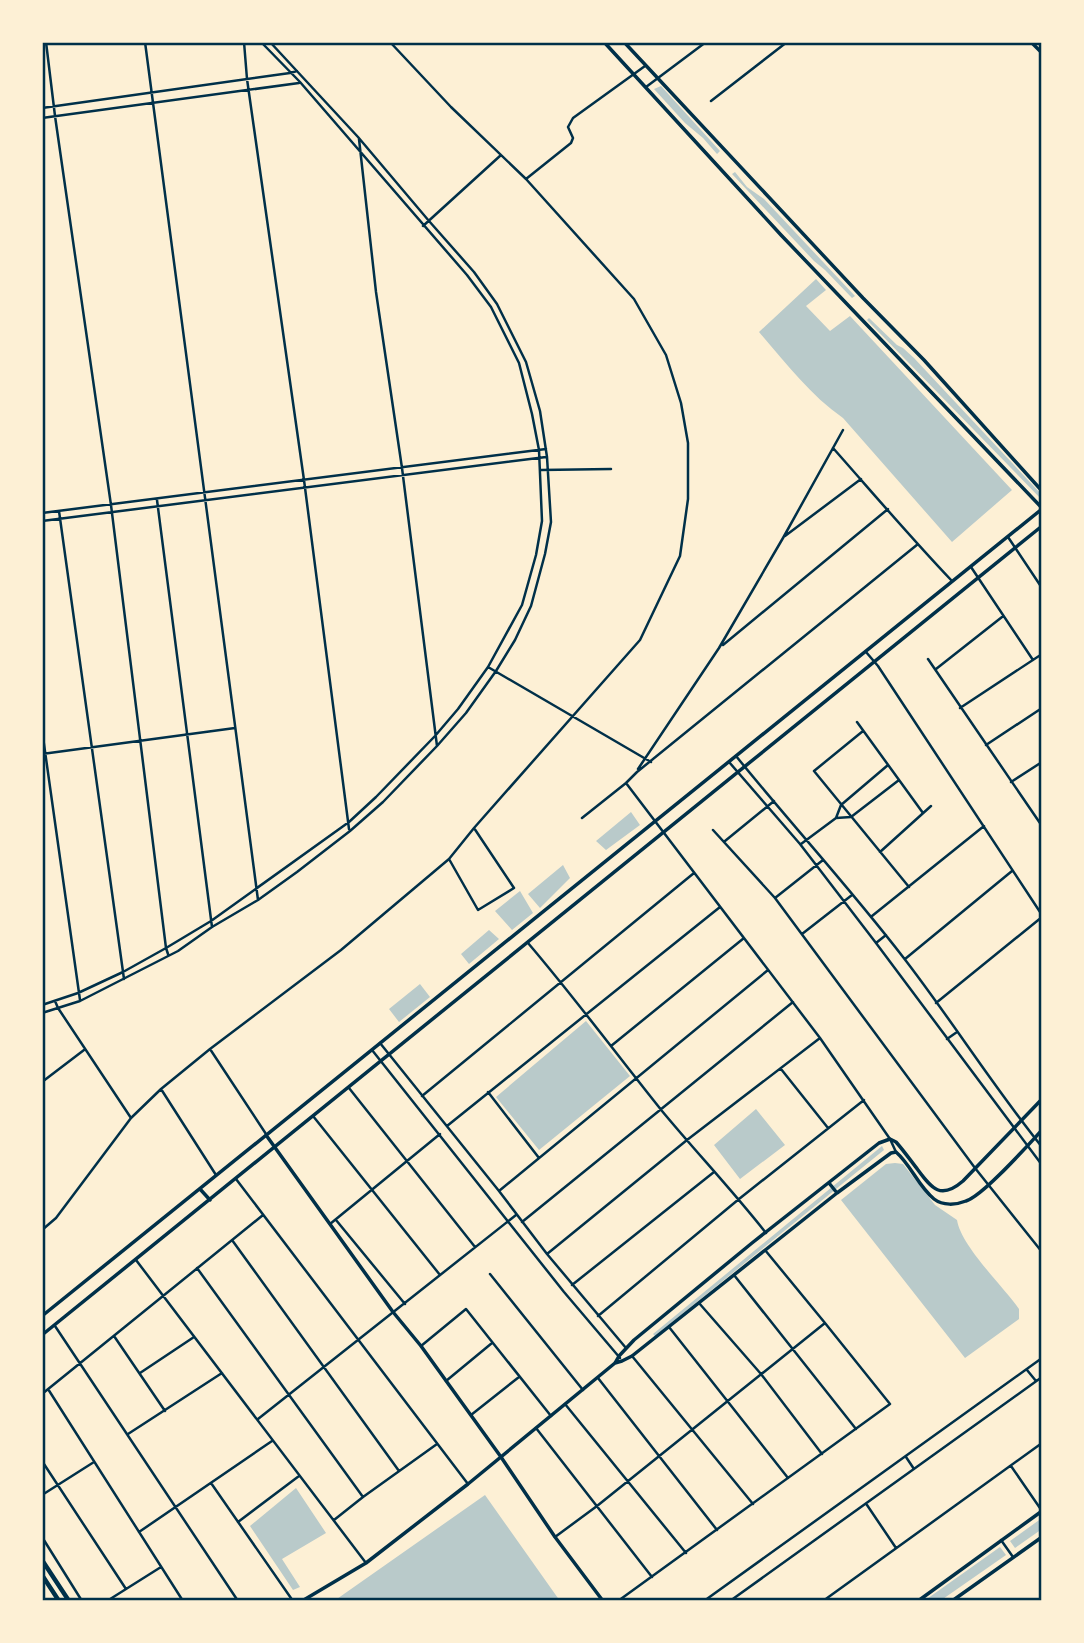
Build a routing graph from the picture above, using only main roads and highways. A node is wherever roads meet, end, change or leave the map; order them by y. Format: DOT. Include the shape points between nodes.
graph roads {
  1 [pos="42,1560"];
  2 [pos="42,1575"];
  3 [pos="58,1601"];
  4 [pos="69,1601"];
  1 -- 4 [label="main road"];
  2 -- 3 [label="main road"];
}
